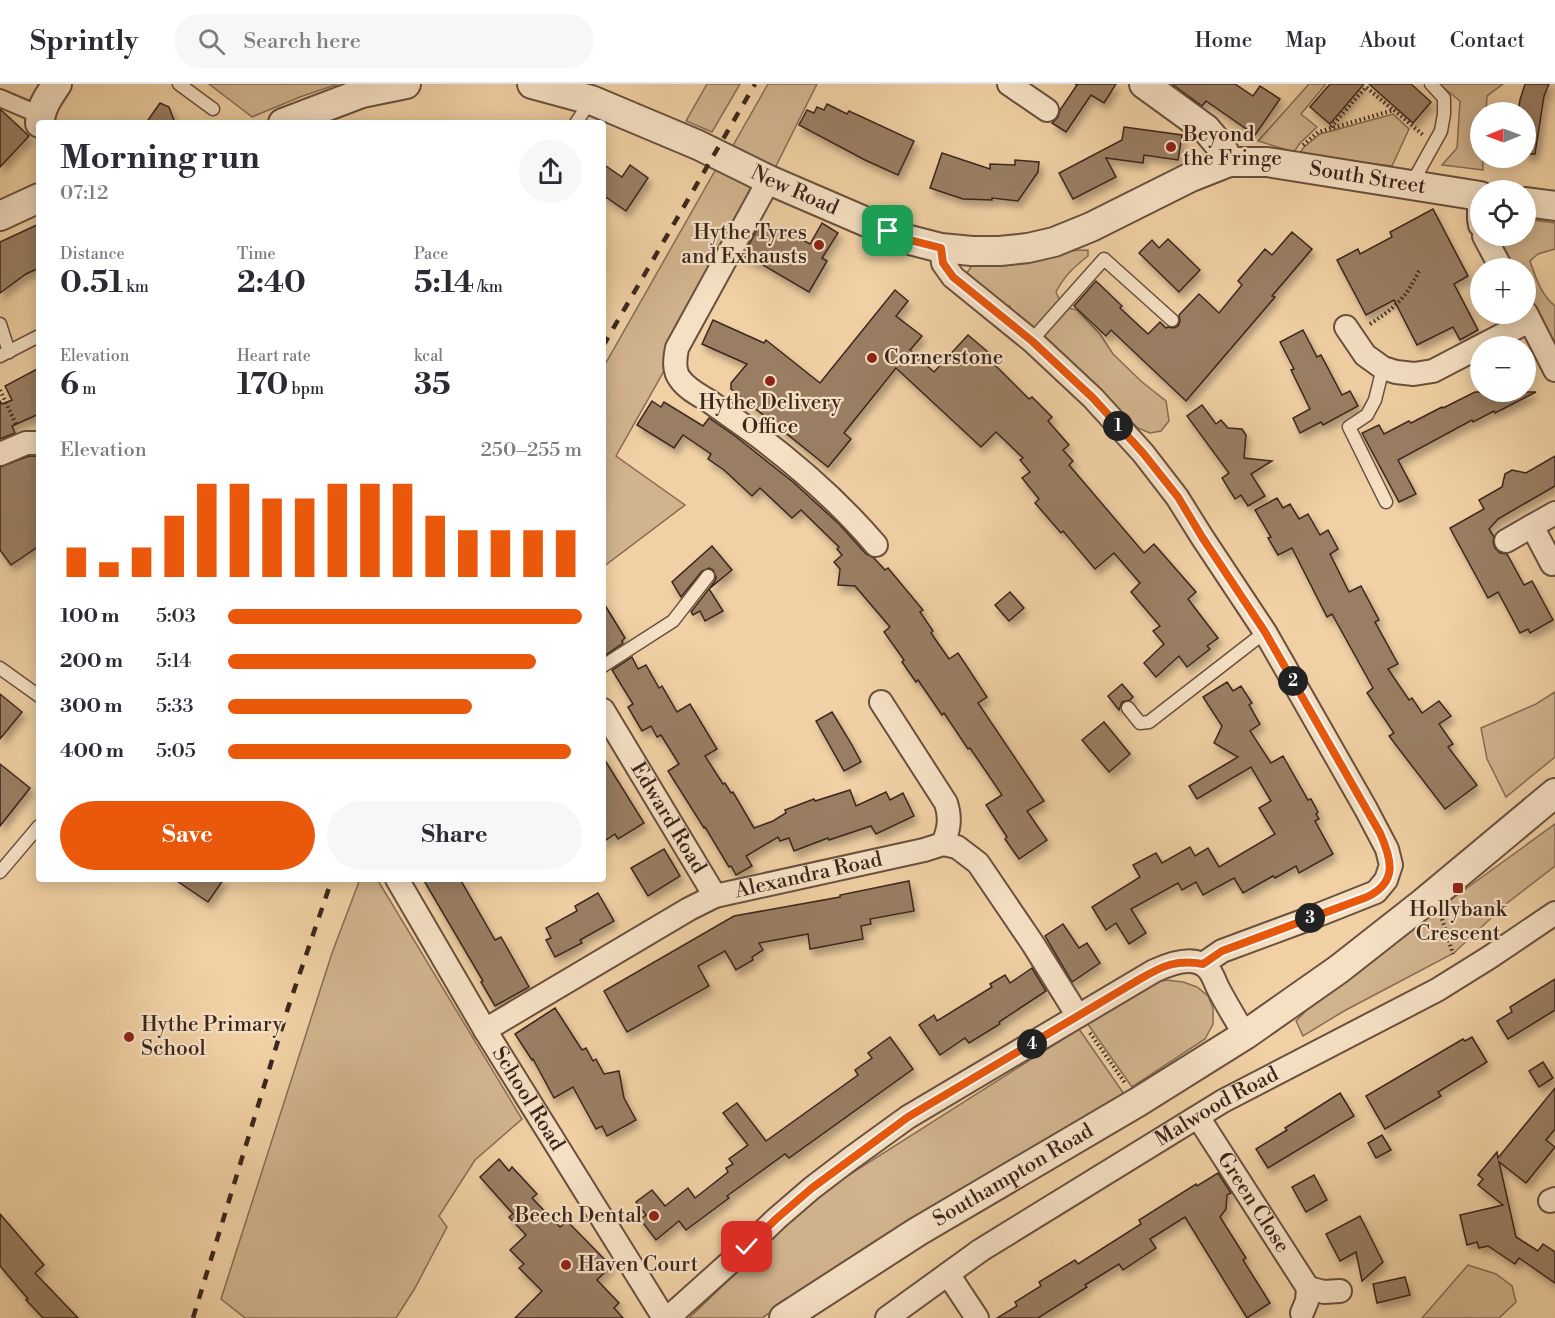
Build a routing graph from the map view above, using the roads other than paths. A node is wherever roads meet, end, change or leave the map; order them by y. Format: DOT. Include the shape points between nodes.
graph roads {
  1 [pos="179,84"];
  2 [pos="406,84"];
  3 [pos="538,84"];
  4 [pos="1009,84"];
  5 [pos="1144,84"];
  6 [pos="1431,84"];
  7 [pos="58,88"];
  8 [pos="0,98"];
  9 [pos="213,109"];
  10 [pos="1047,110"];
  11 [pos="584,111"];
  12 [pos="40,119"];
  13 [pos="291,120"];
  14 [pos="1229,162"];
  15 [pos="769,180"];
  16 [pos="1411,185"];
  17 [pos="1470,194"];
  18 [pos="36,199"];
  19 [pos="1536,203"];
  20 [pos="1555,206"];
  21 [pos="0,216"];
  22 [pos="941,248"];
  23 [pos="1172,320"];
  24 [pos="0,324"];
  25 [pos="1515,324"];
  26 [pos="1531,324"];
  27 [pos="1348,332"];
  28 [pos="36,338"];
  29 [pos="1031,341"];
  30 [pos="4,354"];
  31 [pos="1383,368"];
  32 [pos="1555,370"];
  33 [pos="32,443"];
  34 [pos="0,454"];
  35 [pos="1386,502"];
  36 [pos="1555,513"];
  37 [pos="1532,526"];
  38 [pos="1506,541"];
  39 [pos="876,544"];
  40 [pos="1552,564"];
  41 [pos="708,576"];
  42 [pos="1265,632"];
  43 [pos="606,664"];
  44 [pos="0,668"];
  45 [pos="36,694"];
  46 [pos="881,702"];
  47 [pos="1128,708"];
  48 [pos="606,721"];
  49 [pos="610,736"];
  50 [pos="1555,793"];
  51 [pos="36,830"];
  52 [pos="943,844"];
  53 [pos="0,872"];
  54 [pos="399,882"];
  55 [pos="715,896"];
  56 [pos="1555,913"];
  57 [pos="1203,964"];
  58 [pos="1078,1016"];
  59 [pos="485,1030"];
  60 [pos="1245,1035"];
  61 [pos="1198,1117"];
  62 [pos="948,1274"];
  63 [pos="1308,1288"];
  64 [pos="1340,1291"];
  65 [pos="1302,1313"];
  66 [pos="666,1318"];
  67 [pos="784,1318"];
  68 [pos="887,1318"];
  69 [pos="977,1318"];
  1 -- 9 [label="lane"];
  2 -- 13 [label="street" via="362,93"];
  3 -- 11 [label="street, New Road"];
  4 -- 10 [label="street"];
  5 -- 14 [label="street" via="1206,129"];
  6 -- 16 [label="lane" via="1444,98 1441,131"];
  7 -- 12 [label="street"];
  8 -- 12 [label="street"];
  11 -- 15 [label="street, New Road" via="698,145"];
  14 -- 16 [label="street, South Street" via="1267,162"];
  14 -- 22 [label="street, New Road" via="1054,242 1000,251"];
  15 -- 22 [label="street, New Road" via="906,239"];
  15 -- 39 [label="street" via="677,348 678,376 781,454"];
  16 -- 17 [label="street, South Street"];
  18 -- 21 [label="street"];
  19 -- 20 [label="street"];
  22 -- 29 [label="street" via="943,263 953,277"];
  23 -- 29 [label="lane" via="1104,260"];
  24 -- 30 [label="lane"];
  25 -- 31 [label="street" via="1433,371 1414,374"];
  26 -- 32 [label="street"];
  27 -- 31 [label="street" via="1365,355"];
  28 -- 30 [label="lane"];
  29 -- 42 [label="street" via="1093,398 1143,453 1178,497"];
  31 -- 35 [label="lane" via="1375,400 1366,415 1349,427"];
  33 -- 34 [label="street"];
  36 -- 37 [label="street"];
  37 -- 38 [label="street"];
  37 -- 40 [label="street"];
  41 -- 43 [label="lane" via="673,621"];
  42 -- 47 [label="lane" via="1149,723 1140,723"];
  42 -- 57 [label="street" via="1380,833 1391,866 1376,892 1222,951"];
  44 -- 45 [label="lane"];
  46 -- 52 [label="street" via="946,803 949,830"];
  48 -- 49 [label="street, Edward Road"];
  49 -- 55 [label="street, Edward Road"];
  50 -- 60 [label="street, Southampton Road" via="1424,903"];
  51 -- 53 [label="lane"];
  52 -- 55 [label="street, Alexandra Road"];
  52 -- 58 [label="street" via="957,847 978,863"];
  54 -- 59 [label="street, School Road"];
  55 -- 59 [label="street, Alexandra Road"];
  56 -- 61 [label="street, Malwood Road" via="1445,986"];
  57 -- 58 [label="street" via="1171,964"];
  57 -- 60 [label="street"];
  58 -- 66 [label="street" via="908,1117 850,1159"];
  59 -- 66 [label="street, School Road"];
  60 -- 67 [label="street, Southampton Road" via="917,1232"];
  61 -- 62 [label="street, Malwood Road"];
  61 -- 63 [label="street, Green Close"];
  62 -- 68 [label="street, Malwood Road"];
  62 -- 69 [label="street"];
  63 -- 64 [label="street"];
  63 -- 65 [label="street"];
}
